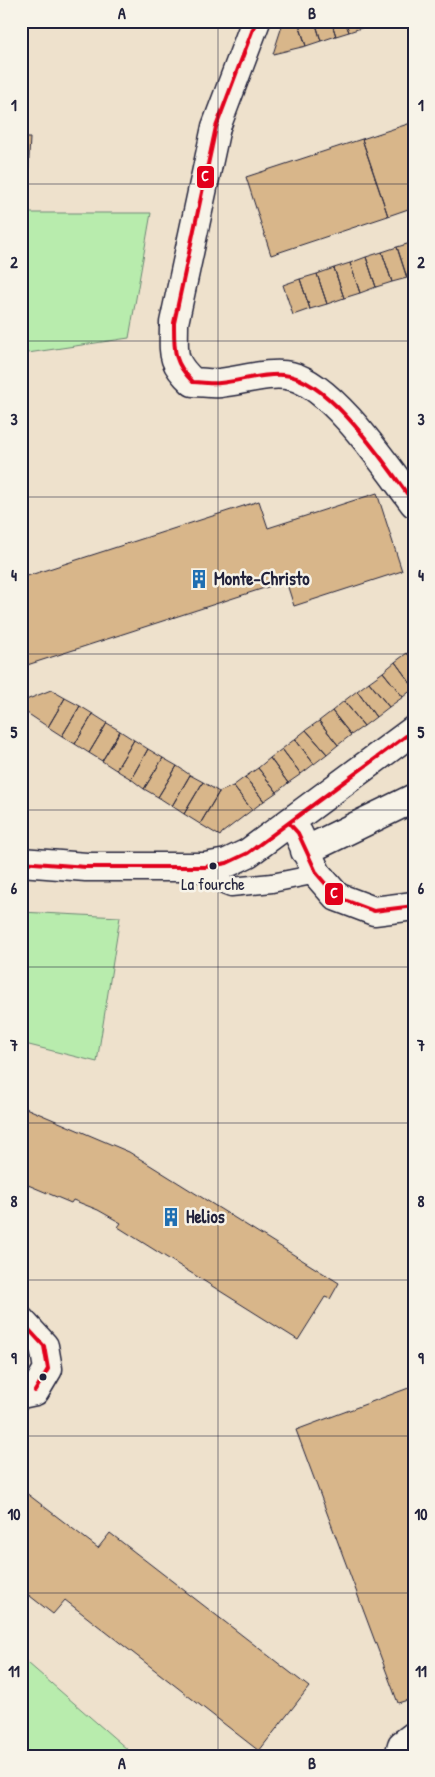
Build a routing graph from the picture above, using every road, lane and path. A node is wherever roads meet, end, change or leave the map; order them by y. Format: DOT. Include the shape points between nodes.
graph roads {
  1 [pos="256,21"];
  2 [pos="414,503"];
  3 [pos="414,730"];
  4 [pos="414,798"];
  5 [pos="289,823"];
  6 [pos="21,862"];
  7 [pos="311,862"];
  8 [pos="205,867"];
  9 [pos="414,906"];
  10 [pos="21,1321"];
  11 [pos="21,1394"];
  12 [pos="414,1736"];
  13 [pos="21,1747"];
  14 [pos="33,1756"];
  15 [pos="399,1756"];
  1 -- 2 [label="street" via="216,127 174,323 174,354 180,370 193,382 220,383 263,375 291,376 315,387 353,424"];
  3 -- 5 [label="street"];
  4 -- 7 [label="street"];
  5 -- 7 [label="street" via="298,833"];
  5 -- 8 [label="street" via="248,853 227,863"];
  6 -- 8 [label="street" via="86,867"];
  7 -- 8 [label="lane" via="272,883 231,887 210,879"];
  7 -- 9 [label="street" via="336,897 374,911"];
  10 -- 11 [label="street" via="44,1346 48,1368 35,1391"];
  12 -- 15 [label="street" via="402,1745"];
  13 -- 14 [label="path"];
}
